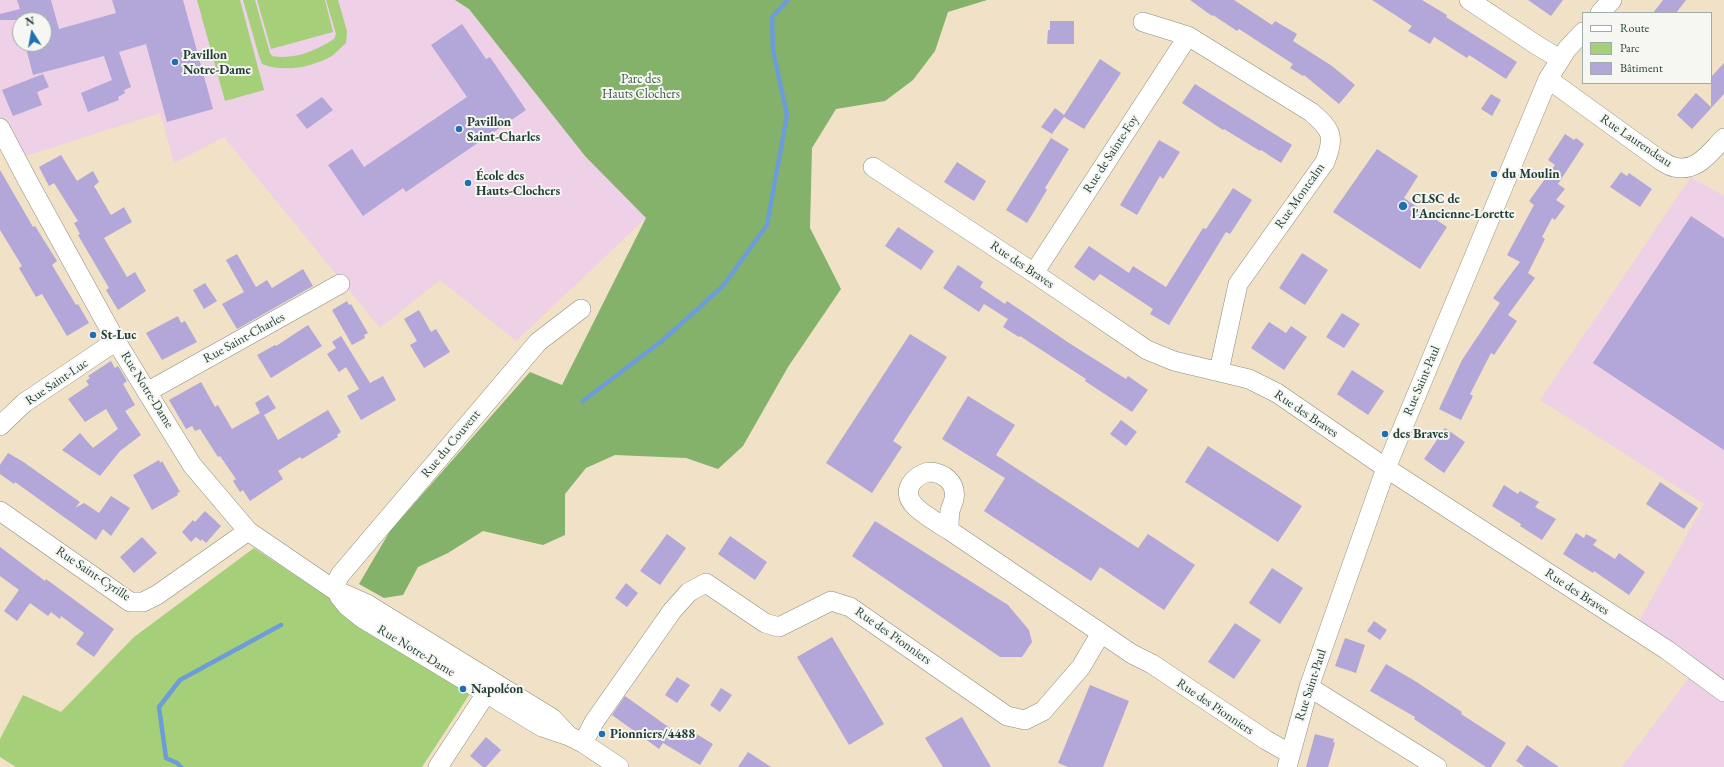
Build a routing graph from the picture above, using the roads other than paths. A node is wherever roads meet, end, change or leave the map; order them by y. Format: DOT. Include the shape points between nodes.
graph roads {
  1 [pos="1469,0"];
  2 [pos="1612,0"];
  3 [pos="1601,12"];
  4 [pos="1143,22"];
  5 [pos="1582,33"];
  6 [pos="1188,36"];
  7 [pos="1560,59"];
  8 [pos="1548,79"];
  9 [pos="0,128"];
  10 [pos="1724,138"];
  11 [pos="873,167"];
  12 [pos="1034,273"];
  13 [pos="340,284"];
  14 [pos="581,309"];
  15 [pos="116,341"];
  16 [pos="1219,371"];
  17 [pos="147,392"];
  18 [pos="0,426"];
  19 [pos="1386,468"];
  20 [pos="0,510"];
  21 [pos="948,530"];
  22 [pos="248,531"];
  23 [pos="333,589"];
  24 [pos="1101,633"];
  25 [pos="1309,687"];
  26 [pos="490,688"];
  27 [pos="1724,692"];
  28 [pos="576,740"];
  29 [pos="1288,760"];
  30 [pos="438,767"];
  31 [pos="619,767"];
  32 [pos="1437,767"];
  1 -- 7 [label="street"];
  2 -- 3 [label="street"];
  4 -- 6 [label="street, Rue Montcalm"];
  5 -- 7 [label="street, Rue Saint-Paul"];
  6 -- 12 [label="street, Rue de Sainte-Foy"];
  6 -- 16 [label="street, Rue Montcalm" via="1311,112 1324,123 1331,136 1330,150 1325,162 1238,284"];
  7 -- 8 [label="street, Rue Saint-Paul"];
  8 -- 10 [label="street, Rue Laurendeau" via="1660,160 1674,167 1689,168 1699,164"];
  8 -- 19 [label="street, Rue Saint-Paul"];
  9 -- 15 [label="street, Rue Notre-Dame"];
  11 -- 12 [label="street, Rue des Braves"];
  12 -- 16 [label="street, Rue des Braves" via="1147,350 1174,361"];
  13 -- 17 [label="street, Rue Saint-Charles"];
  14 -- 23 [label="street, Rue du Couvent" via="538,342 340,575"];
  15 -- 17 [label="street, Rue Notre-Dame"];
  15 -- 18 [label="street, Rue Saint-Luc" via="24,403"];
  16 -- 19 [label="street, Rue des Braves" via="1249,379 1277,393"];
  17 -- 22 [label="street, Rue Notre-Dame" via="192,465"];
  19 -- 25 [label="street, Rue Saint-Paul"];
  19 -- 27 [label="street, Rue des Braves" via="1667,650"];
  20 -- 22 [label="street, Rue Saint-Cyrille" via="130,602 143,602 157,595"];
  21 -- 24 [label="street, Rue des Pionniers"];
  22 -- 23 [label="street, Rue Notre-Dame"];
  23 -- 26 [label="street, Rue Notre-Dame" via="347,606 362,618"];
  24 -- 28 [label="street, Rue des Pionniers" via="1081,668 1043,711 1025,720 1007,716 850,607 831,600 779,627 765,623 706,583 689,592 672,611 594,722"];
  24 -- 29 [label="street, Rue des Pionniers" via="1266,740"];
  25 -- 29 [label="street, Rue Saint-Paul"];
  25 -- 32 [label="street"];
  26 -- 28 [label="street, Rue Notre-Dame" via="542,727"];
  26 -- 30 [label="street"];
  28 -- 31 [label="street, Rue Notre-Dame"];
}
